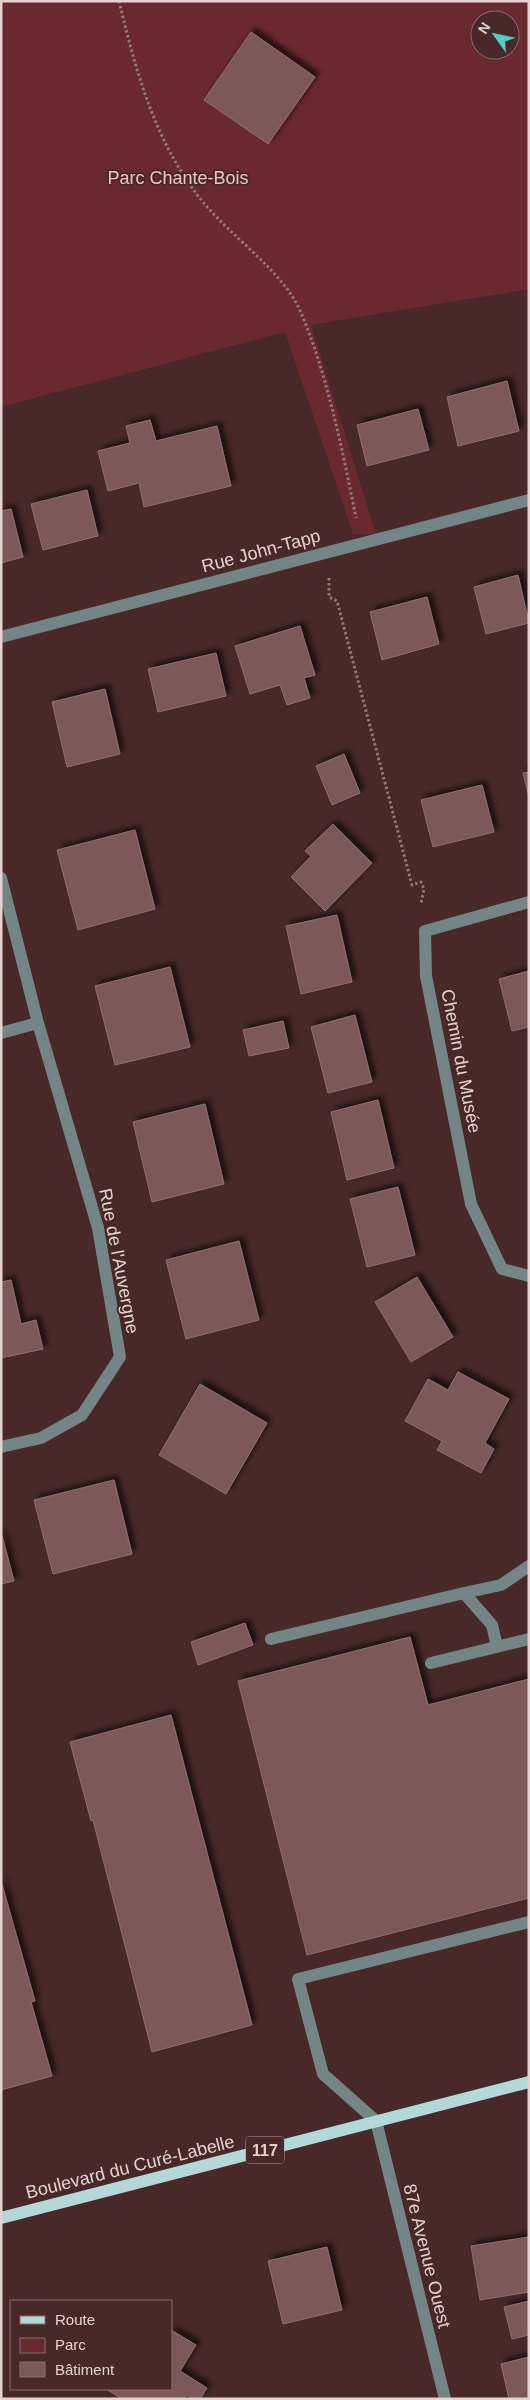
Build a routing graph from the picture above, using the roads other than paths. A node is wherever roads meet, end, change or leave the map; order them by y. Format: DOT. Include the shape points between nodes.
graph roads {
  1 [pos="529,500"];
  2 [pos="1,637"];
  3 [pos="1,878"];
  4 [pos="529,902"];
  5 [pos="38,1023"];
  6 [pos="1,1033"];
  7 [pos="529,1276"];
  8 [pos="1,1447"];
  9 [pos="529,1566"];
  10 [pos="464,1593"];
  11 [pos="272,1638"];
  12 [pos="529,1639"];
  13 [pos="497,1647"];
  14 [pos="431,1663"];
  15 [pos="529,1922"];
  16 [pos="529,2082"];
  17 [pos="376,2121"];
  18 [pos="1,2218"];
  19 [pos="445,2399"];
  1 -- 2 [label="street, Rue John-Tapp"];
  3 -- 5 [label="street, Rue de l'Auvergne"];
  4 -- 7 [label="street, Chemin du Musée" via="425,931 426,976 471,1204 502,1269"];
  5 -- 6 [label="street"];
  5 -- 8 [label="street, Rue de l'Auvergne" via="98,1228 120,1357 82,1414 41,1438"];
  9 -- 10 [label="street" via="501,1585"];
  10 -- 11 [label="street"];
  10 -- 13 [label="street" via="492,1625"];
  12 -- 13 [label="street"];
  13 -- 14 [label="street"];
  15 -- 17 [label="street" via="298,1979 323,2074"];
  16 -- 17 [label="main road, Boulevard du Curé-Labelle / 117"];
  17 -- 18 [label="main road, Boulevard du Curé-Labelle / 117"];
  17 -- 19 [label="street, 87e Avenue Ouest"];
}
